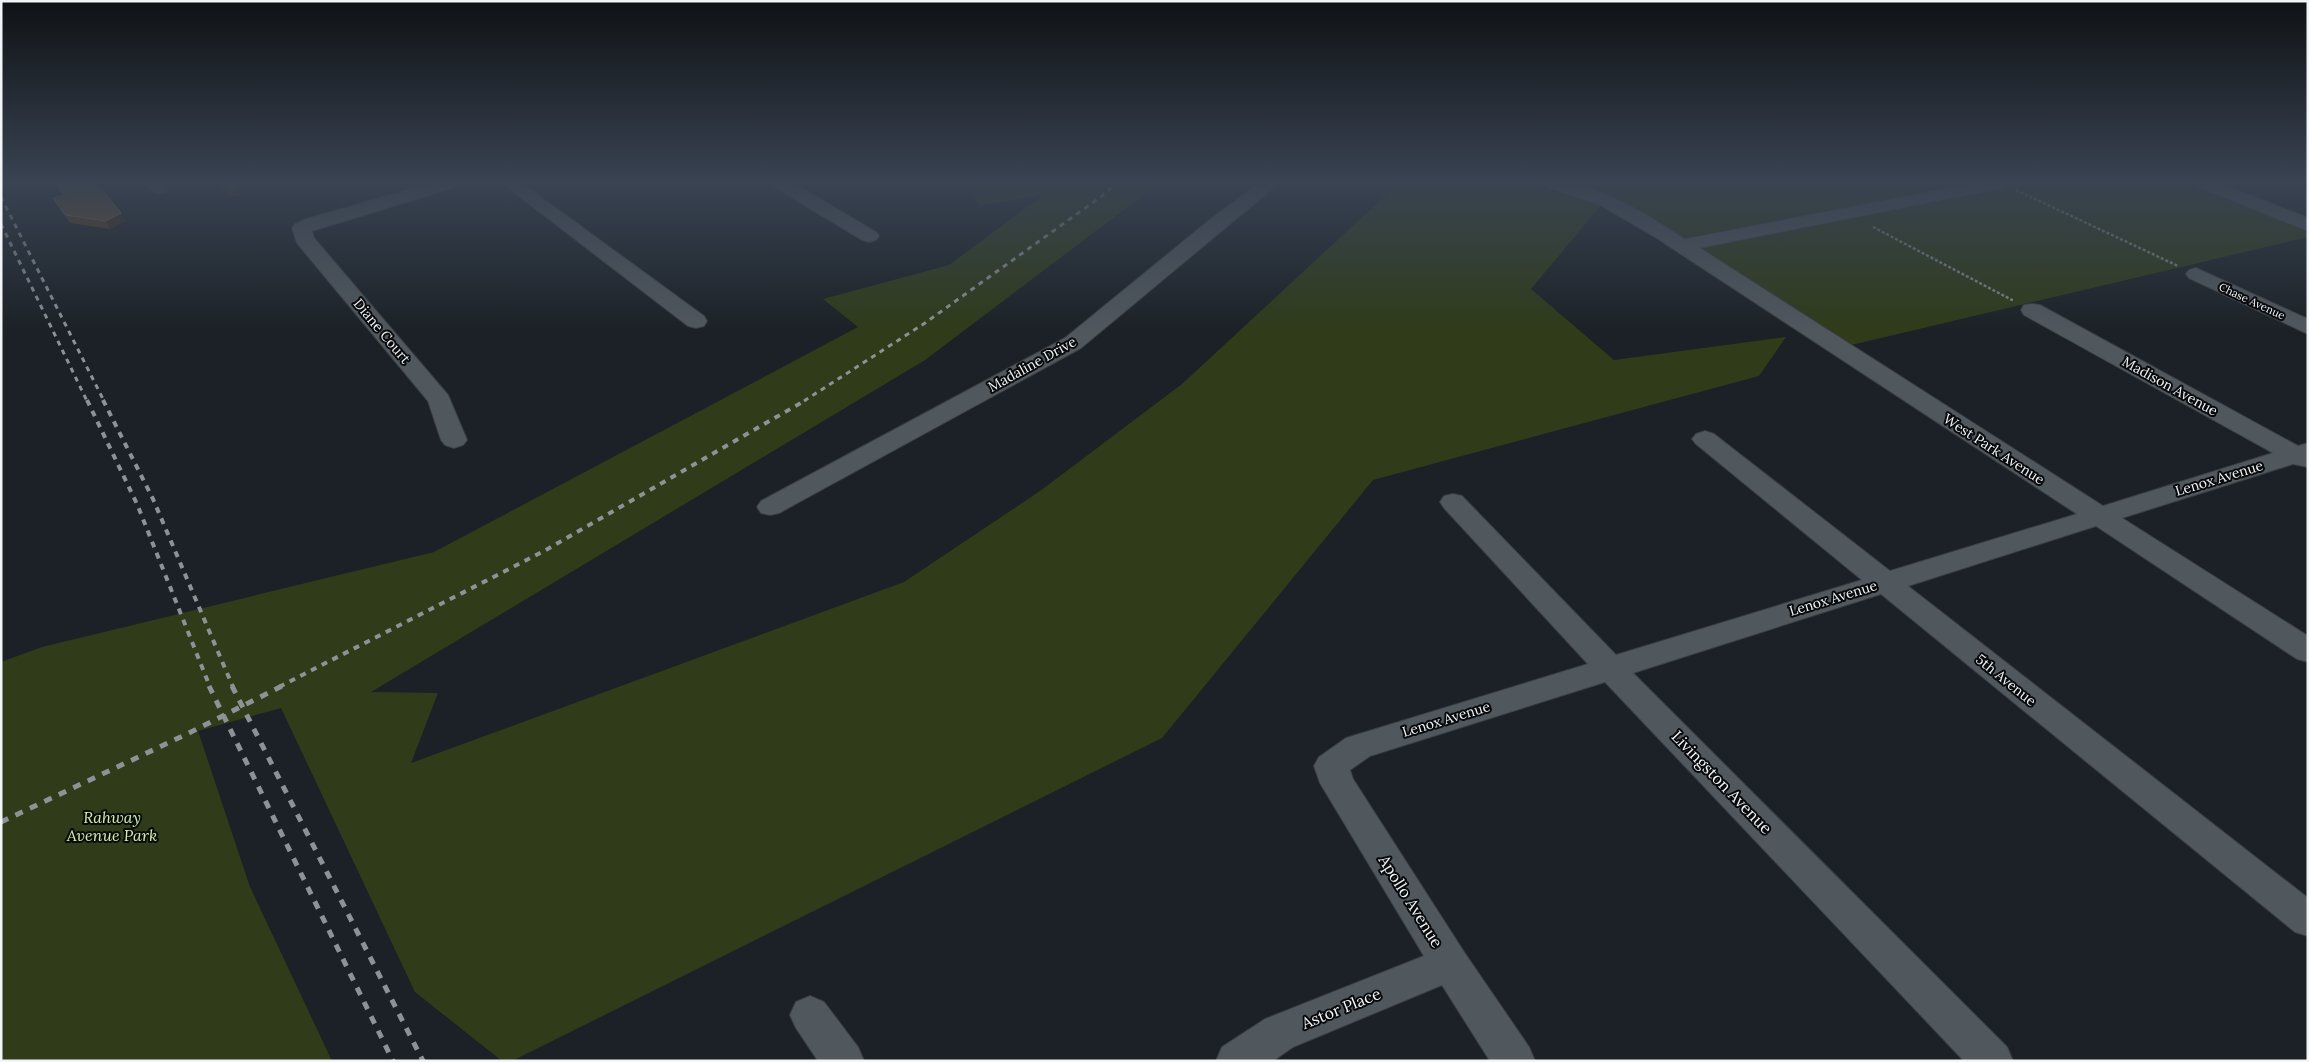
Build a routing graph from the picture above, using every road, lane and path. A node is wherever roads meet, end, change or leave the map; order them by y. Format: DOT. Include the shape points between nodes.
graph roads {
  1 [pos="303,234"];
  2 [pos="579,234"];
  3 [pos="866,234"];
  4 [pos="1205,234"];
  5 [pos="1661,234"];
  6 [pos="1747,234"];
  7 [pos="1887,234"];
  8 [pos="2108,234"];
  9 [pos="870,236"];
  10 [pos="1682,246"];
  11 [pos="2196,274"];
  12 [pos="2032,310"];
  13 [pos="696,321"];
  14 [pos="2308,327"];
  15 [pos="1705,439"];
  16 [pos="454,440"];
  17 [pos="2304,456"];
  18 [pos="1453,502"];
  19 [pos="770,507"];
  20 [pos="2096,515"];
  21 [pos="1884,582"];
  22 [pos="2308,651"];
  23 [pos="1610,668"];
  24 [pos="1358,746"];
  25 [pos="2308,920"];
  26 [pos="1450,964"];
  27 [pos="810,1015"];
  28 [pos="844,1061"];
  29 [pos="1237,1061"];
  30 [pos="1514,1061"];
  31 [pos="1992,1061"];
  1 -- 16 [label="street, Diane Court" via="304,239 440,400"];
  2 -- 13 [label="street"];
  3 -- 9 [label="street"];
  4 -- 19 [label="street, Madaline Drive" via="1073,343"];
  5 -- 10 [label="street, West Park Avenue"];
  6 -- 10 [label="street"];
  7 -- 12 [label="path"];
  8 -- 11 [label="path"];
  10 -- 20 [label="street, West Park Avenue"];
  11 -- 14 [label="street, Chase Avenue"];
  12 -- 17 [label="street, Madison Avenue"];
  15 -- 21 [label="street, 5th Avenue"];
  17 -- 20 [label="street, Lenox Avenue"];
  18 -- 23 [label="street, Livingston Avenue"];
  20 -- 21 [label="street, Lenox Avenue"];
  20 -- 22 [label="street, West Park Avenue"];
  21 -- 23 [label="street, Lenox Avenue"];
  21 -- 25 [label="street, 5th Avenue"];
  23 -- 24 [label="street, Lenox Avenue"];
  23 -- 31 [label="street, Livingston Avenue"];
  24 -- 26 [label="street, Apollo Avenue" via="1331,766 1337,783"];
  26 -- 29 [label="street, Astor Place" via="1279,1033"];
  26 -- 30 [label="street, Apollo Avenue"];
  27 -- 28 [label="street"];
}
